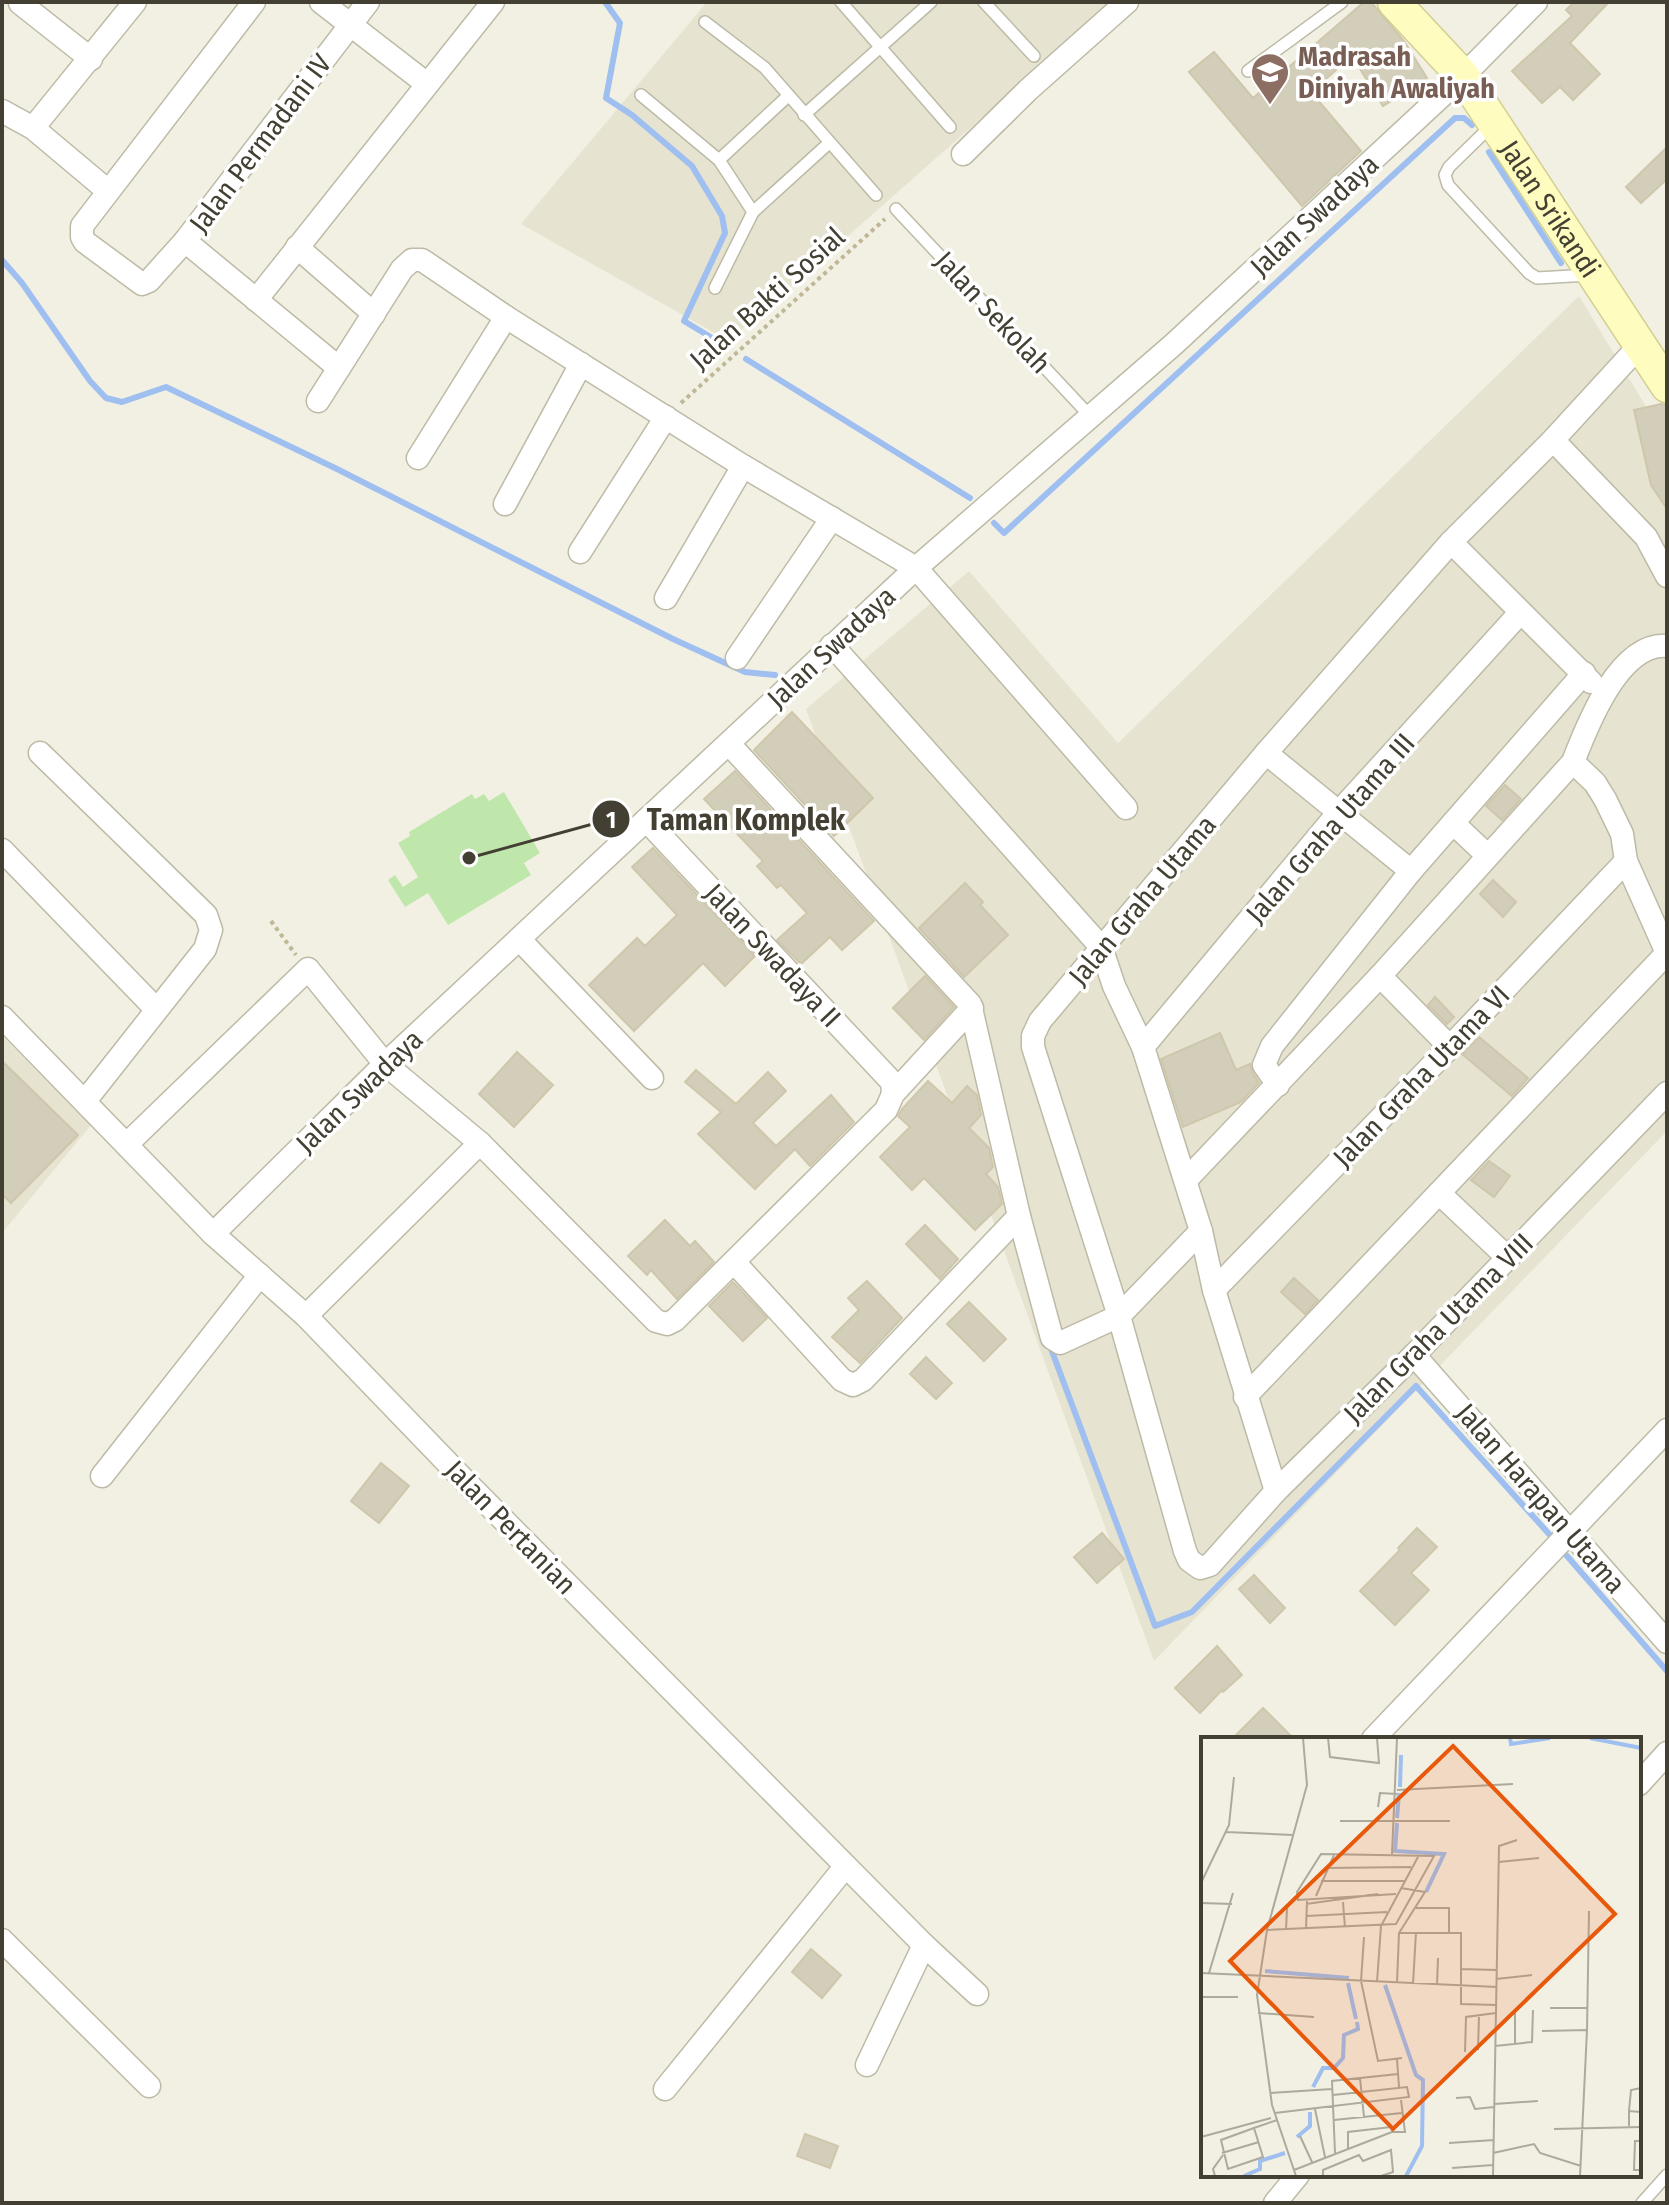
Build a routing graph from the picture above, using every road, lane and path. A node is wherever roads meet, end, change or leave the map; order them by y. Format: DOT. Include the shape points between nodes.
graph roads {
  1 [pos="20,2"];
  2 [pos="135,2"];
  3 [pos="254,2"];
  4 [pos="321,2"];
  5 [pos="368,2"];
  6 [pos="493,2"];
  7 [pos="841,2"];
  8 [pos="931,2"];
  9 [pos="984,2"];
  10 [pos="1127,2"];
  11 [pos="1342,2"];
  12 [pos="1394,2"];
  13 [pos="1536,2"];
  14 [pos="705,22"];
  15 [pos="351,24"];
  16 [pos="881,47"];
  17 [pos="1034,56"];
  18 [pos="91,59"];
  19 [pos="1248,71"];
  20 [pos="1463,76"];
  21 [pos="427,84"];
  22 [pos="641,95"];
  23 [pos="788,96"];
  24 [pos="2,111"];
  25 [pos="804,115"];
  26 [pos="1495,123"];
  27 [pos="950,127"];
  28 [pos="33,128"];
  29 [pos="829,143"];
  30 [pos="963,154"];
  31 [pos="719,160"];
  32 [pos="108,191"];
  33 [pos="876,195"];
  34 [pos="896,209"];
  35 [pos="753,212"];
  36 [pos="185,241"];
  37 [pos="297,247"];
  38 [pos="1596,275"];
  39 [pos="715,288"];
  40 [pos="256,300"];
  41 [pos="374,314"];
  42 [pos="506,317"];
  43 [pos="1641,344"];
  44 [pos="581,364"];
  45 [pos="339,368"];
  46 [pos="1667,386"];
  47 [pos="318,401"];
  48 [pos="1090,416"];
  49 [pos="666,417"];
  50 [pos="1553,440"];
  51 [pos="418,458"];
  52 [pos="743,466"];
  53 [pos="505,504"];
  54 [pos="832,518"];
  55 [pos="1451,542"];
  56 [pos="580,552"];
  57 [pos="916,568"];
  58 [pos="1667,576"];
  59 [pos="666,598"];
  60 [pos="1520,613"];
  61 [pos="832,645"];
  62 [pos="1656,647"];
  63 [pos="737,658"];
  64 [pos="1584,673"];
  65 [pos="1603,695"];
  66 [pos="729,744"];
  67 [pos="40,753"];
  68 [pos="1266,753"];
  69 [pos="1573,762"];
  70 [pos="1126,808"];
  71 [pos="1339,812"];
  72 [pos="646,820"];
  73 [pos="1453,823"];
  74 [pos="2,850"];
  75 [pos="1488,856"];
  76 [pos="1626,861"];
  77 [pos="1411,871"];
  78 [pos="271,921"];
  79 [pos="519,939"];
  80 [pos="1101,947"];
  81 [pos="1667,953"];
  82 [pos="308,969"];
  83 [pos="1380,976"];
  84 [pos="1310,998"];
  85 [pos="972,1008"];
  86 [pos="156,1009"];
  87 [pos="2,1017"];
  88 [pos="1337,1021"];
  89 [pos="1143,1047"];
  90 [pos="1450,1047"];
  91 [pos="385,1064"];
  92 [pos="652,1078"];
  93 [pos="1278,1085"];
  94 [pos="1667,1093"];
  95 [pos="893,1094"];
  96 [pos="85,1101"];
  97 [pos="480,1143"];
  98 [pos="127,1144"];
  99 [pos="1186,1180"];
  100 [pos="1439,1193"];
  101 [pos="1019,1216"];
  102 [pos="1201,1231"];
  103 [pos="213,1234"];
  104 [pos="1508,1258"];
  105 [pos="734,1262"];
  106 [pos="260,1275"];
  107 [pos="1214,1290"];
  108 [pos="306,1316"];
  109 [pos="1119,1316"];
  110 [pos="1414,1355"];
  111 [pos="1245,1397"];
  112 [pos="1667,1430"];
  113 [pos="102,1476"];
  114 [pos="1276,1491"];
  115 [pos="1570,1530"];
  116 [pos="1210,1565"];
  117 [pos="1667,1642"];
  118 [pos="1375,1737"];
  119 [pos="1667,1753"];
  120 [pos="1641,1782"];
  121 [pos="845,1867"];
  122 [pos="2,1940"];
  123 [pos="924,1945"];
  124 [pos="977,1994"];
  125 [pos="867,2065"];
  126 [pos="149,2086"];
  127 [pos="665,2089"];
  128 [pos="1667,2175"];
  129 [pos="1296,2177"];
  130 [pos="1275,2203"];
  131 [pos="1642,2203"];
  1 -- 18 [label="street"];
  2 -- 18 [label="street"];
  3 -- 32 [label="street"];
  4 -- 15 [label="street"];
  5 -- 15 [label="street, Jalan Permadani IV"];
  6 -- 21 [label="street"];
  7 -- 16 [label="lane"];
  8 -- 16 [label="lane"];
  9 -- 17 [label="lane"];
  10 -- 30 [label="street"];
  11 -- 19 [label="lane"];
  12 -- 20 [label="main road, Jalan Srikandi"];
  13 -- 20 [label="street, Jalan Swadaya"];
  14 -- 23 [label="lane" via="765,68"];
  15 -- 21 [label="street"];
  15 -- 36 [label="street, Jalan Permadani IV"];
  16 -- 25 [label="lane"];
  16 -- 27 [label="lane"];
  18 -- 28 [label="street"];
  20 -- 26 [label="main road, Jalan Srikandi"];
  20 -- 48 [label="street, Jalan Swadaya"];
  21 -- 37 [label="street"];
  22 -- 31 [label="lane"];
  23 -- 25 [label="lane"];
  23 -- 31 [label="lane"];
  24 -- 28 [label="street"];
  25 -- 29 [label="lane"];
  26 -- 38 [label="main road, Jalan Srikandi"];
  26 -- 38 [label="lane" via="1449,167 1448,185 1537,278"];
  28 -- 32 [label="street"];
  29 -- 33 [label="lane"];
  29 -- 35 [label="lane"];
  31 -- 35 [label="lane"];
  32 -- 36 [label="street, Jalan Permadani IV" via="82,226 82,237 142,284"];
  34 -- 48 [label="lane, Jalan Sekolah"];
  34 -- 49 [label="path, Jalan Bakti Sosial"];
  35 -- 39 [label="lane"];
  36 -- 40 [label="street"];
  37 -- 40 [label="street"];
  37 -- 41 [label="street"];
  38 -- 43 [label="main road, Jalan Srikandi"];
  40 -- 45 [label="street"];
  41 -- 42 [label="street" via="402,269 412,260 422,260"];
  41 -- 45 [label="street"];
  42 -- 44 [label="street"];
  42 -- 51 [label="street"];
  43 -- 46 [label="main road, Jalan Srikandi"];
  43 -- 50 [label="street, Jalan Graha Utama"];
  44 -- 49 [label="street"];
  44 -- 53 [label="street"];
  45 -- 47 [label="street"];
  48 -- 57 [label="street, Jalan Swadaya"];
  49 -- 52 [label="street"];
  49 -- 56 [label="street"];
  50 -- 55 [label="street, Jalan Graha Utama"];
  50 -- 58 [label="street" via="1646,537"];
  52 -- 54 [label="street"];
  52 -- 59 [label="street"];
  54 -- 57 [label="street"];
  54 -- 63 [label="street"];
  55 -- 60 [label="street"];
  55 -- 68 [label="street, Jalan Graha Utama"];
  57 -- 61 [label="street, Jalan Swadaya"];
  57 -- 70 [label="street"];
  60 -- 64 [label="street"];
  60 -- 71 [label="street, Jalan Graha Utama III"];
  61 -- 66 [label="street, Jalan Swadaya"];
  61 -- 80 [label="street"];
  62 -- 65 [label="street" via="1632,659"];
  64 -- 65 [label="street"];
  64 -- 73 [label="street"];
  65 -- 69 [label="street"];
  66 -- 72 [label="street, Jalan Swadaya"];
  66 -- 85 [label="street"];
  67 -- 86 [label="street" via="209,920 205,949"];
  68 -- 71 [label="street"];
  68 -- 80 [label="street, Jalan Graha Utama"];
  69 -- 75 [label="street"];
  69 -- 76 [label="street" via="1605,799 1622,834"];
  71 -- 77 [label="street"];
  71 -- 89 [label="street, Jalan Graha Utama III"];
  72 -- 79 [label="street, Jalan Swadaya"];
  72 -- 95 [label="street, Jalan Swadaya II" via="892,1082"];
  73 -- 75 [label="street"];
  73 -- 77 [label="street"];
  74 -- 86 [label="street"];
  75 -- 83 [label="street"];
  76 -- 81 [label="street"];
  76 -- 90 [label="street, Jalan Graha Utama VI"];
  77 -- 84 [label="street"];
  78 -- 82 [label="path"];
  79 -- 91 [label="street, Jalan Swadaya"];
  79 -- 92 [label="street"];
  80 -- 89 [label="street"];
  80 -- 109 [label="street, Jalan Graha Utama" via="1040,1021 1033,1047"];
  81 -- 100 [label="street"];
  82 -- 91 [label="street"];
  82 -- 98 [label="street"];
  83 -- 88 [label="street"];
  83 -- 90 [label="street"];
  84 -- 88 [label="street"];
  84 -- 93 [label="street" via="1267,1052 1264,1065"];
  85 -- 95 [label="street"];
  85 -- 101 [label="street"];
  86 -- 96 [label="street"];
  87 -- 96 [label="street, Jalan Pertanian"];
  88 -- 93 [label="street"];
  89 -- 99 [label="street"];
  90 -- 107 [label="street, Jalan Graha Utama VI"];
  91 -- 97 [label="street"];
  91 -- 103 [label="street, Jalan Swadaya"];
  93 -- 99 [label="street"];
  94 -- 104 [label="street, Jalan Graha Utama VIII"];
  95 -- 105 [label="street" via="886,1110"];
  96 -- 98 [label="street, Jalan Pertanian"];
  97 -- 105 [label="street" via="661,1324 675,1320"];
  97 -- 108 [label="street"];
  98 -- 103 [label="street, Jalan Pertanian"];
  99 -- 102 [label="street"];
  100 -- 104 [label="street"];
  100 -- 111 [label="street"];
  101 -- 105 [label="street" via="853,1385 842,1380"];
  101 -- 109 [label="street" via="1052,1338 1067,1340"];
  102 -- 107 [label="street"];
  102 -- 109 [label="street"];
  103 -- 106 [label="street, Jalan Pertanian"];
  104 -- 110 [label="street, Jalan Graha Utama VIII"];
  106 -- 108 [label="street, Jalan Pertanian"];
  106 -- 113 [label="street"];
  107 -- 111 [label="street"];
  108 -- 121 [label="street, Jalan Pertanian"];
  109 -- 116 [label="street, Jalan Graha Utama" via="1185,1551 1194,1566"];
  110 -- 114 [label="street, Jalan Graha Utama VIII"];
  110 -- 115 [label="street, Jalan Harapan Utama"];
  111 -- 114 [label="street"];
  112 -- 115 [label="street"];
  114 -- 116 [label="street, Jalan Graha Utama VIII"];
  115 -- 117 [label="street, Jalan Harapan Utama"];
  115 -- 118 [label="street"];
  119 -- 120 [label="street"];
  121 -- 123 [label="street, Jalan Pertanian"];
  121 -- 127 [label="street"];
  122 -- 126 [label="street"];
  123 -- 124 [label="street, Jalan Pertanian"];
  123 -- 125 [label="street"];
  128 -- 131 [label="lane"];
  129 -- 130 [label="street"];
}
